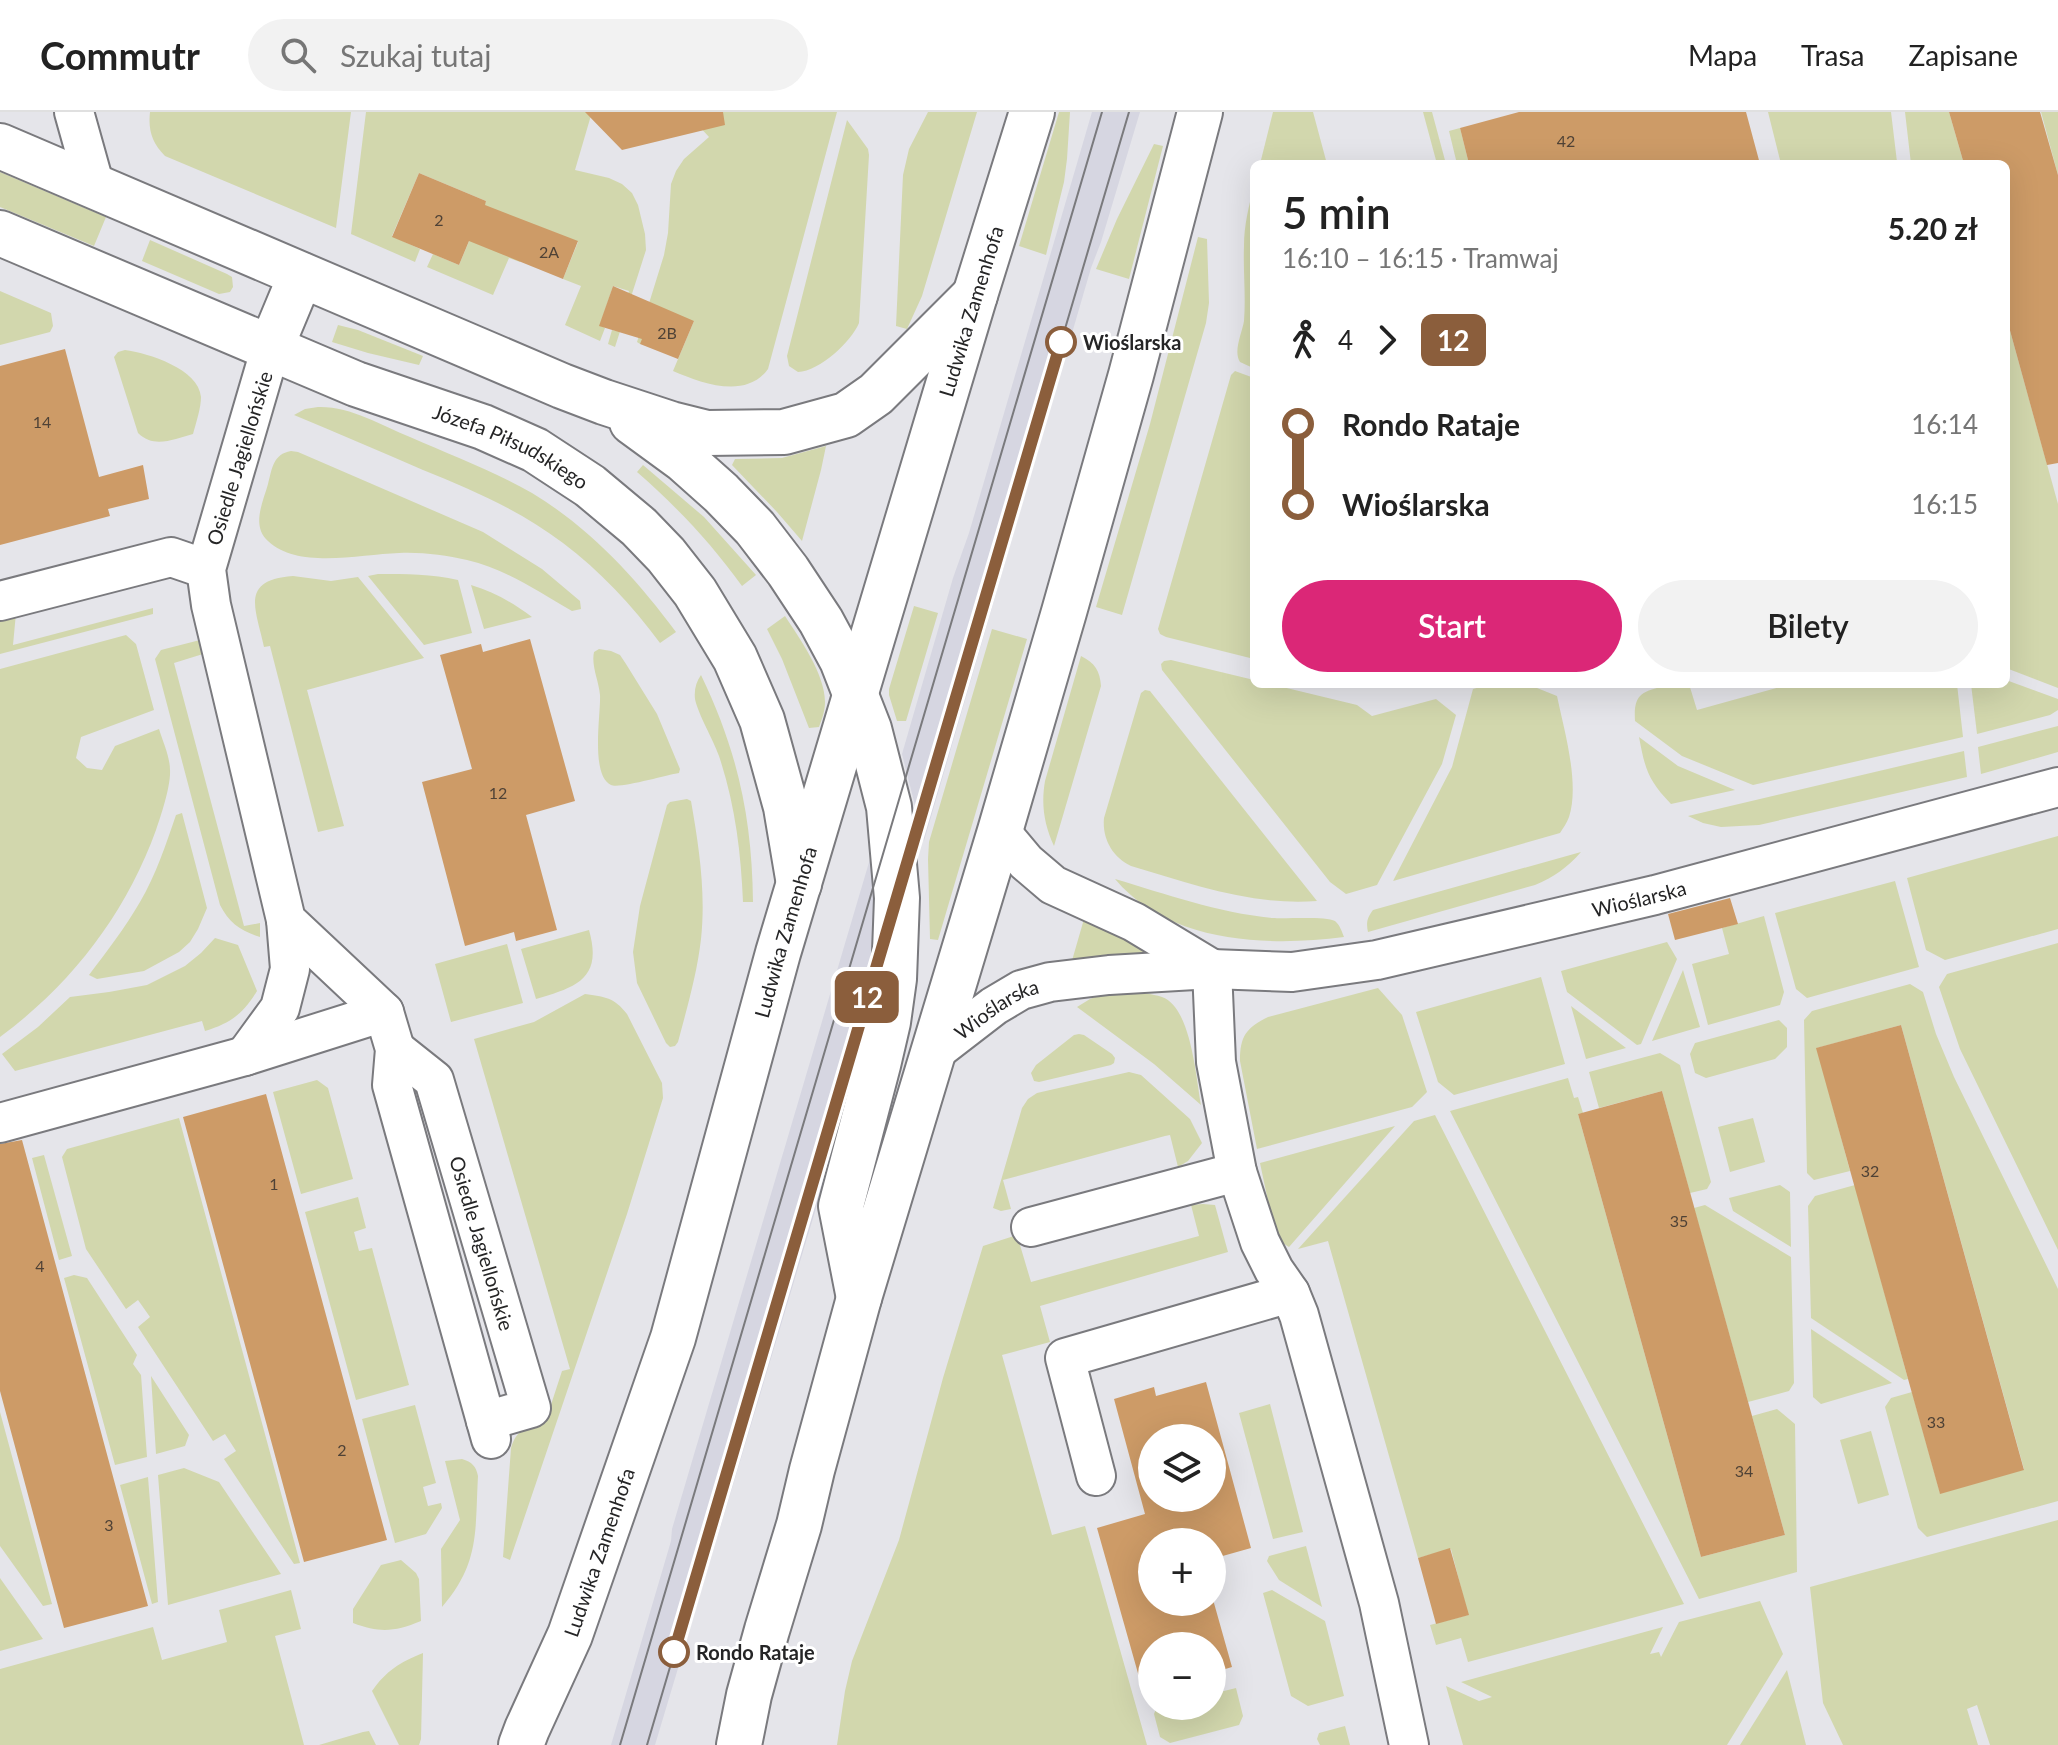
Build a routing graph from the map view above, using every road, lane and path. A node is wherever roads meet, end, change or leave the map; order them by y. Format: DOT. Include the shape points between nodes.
graph roads {
  1 [pos="74,112"];
  2 [pos="1032,112"];
  3 [pos="1200,112"];
  4 [pos="0,146"];
  5 [pos="95,187"];
  6 [pos="0,233"];
  7 [pos="301,275"];
  8 [pos="975,295"];
  9 [pos="271,347"];
  10 [pos="604,402"];
  11 [pos="206,569"];
  12 [pos="0,601"];
  13 [pos="856,693"];
  14 [pos="2058,787"];
  15 [pos="1000,831"];
  16 [pos="799,884"];
  17 [pos="286,920"];
  18 [pos="1212,969"];
  19 [pos="384,1012"];
  20 [pos="933,1053"];
  21 [pos="245,1056"];
  22 [pos="0,1123"];
  23 [pos="1237,1172"];
  24 [pos="1031,1227"];
  25 [pos="1290,1293"];
  26 [pos="859,1298"];
  27 [pos="488,1430"];
  28 [pos="1096,1476"];
  29 [pos="521,1745"];
  30 [pos="739,1745"];
  31 [pos="1409,1745"];
  1 -- 5 [label="street"];
  2 -- 8 [label="main road, Ludwika Zamenhofa"];
  3 -- 15 [label="main road" via="1131,375"];
  4 -- 5 [label="main road"];
  5 -- 7 [label="main road"];
  6 -- 9 [label="main road, Józefa Piłsudskiego"];
  7 -- 9 [label="main road"];
  7 -- 10 [label="main road"];
  8 -- 10 [label="main road" via="876,394 846,415 824,422 784,432 707,433"];
  8 -- 13 [label="main road, Ludwika Zamenhofa"];
  9 -- 11 [label="street, Osiedle Jagiellońskie"];
  9 -- 16 [label="main road, Józefa Piłsudskiego" via="535,450 639,527 695,592 735,658 762,720 786,807"];
  10 -- 13 [label="main road" via="684,460 755,528 815,611"];
  11 -- 12 [label="street, Osiedle Jagiellońskie" via="171,557"];
  11 -- 17 [label="street, Osiedle Jagiellońskie"];
  13 -- 16 [label="main road, Ludwika Zamenhofa"];
  13 -- 26 [label="main road" via="889,807 897,898 888,1022 841,1206"];
  14 -- 18 [label="street, Wioślarska" via="1655,895 1377,960 1292,972"];
  15 -- 18 [label="street, Wioślarska" via="1053,885 1134,922"];
  15 -- 20 [label="main road"];
  16 -- 29 [label="main road, Ludwika Zamenhofa" via="673,1338 570,1635"];
  17 -- 19 [label="street"];
  17 -- 21 [label="street, Osiedle Jagiellońskie" via="290,969 280,1008"];
  18 -- 20 [label="street, Wioślarska" via="1109,975 1021,990"];
  18 -- 23 [label="street" via="1216,1062"];
  19 -- 21 [label="street"];
  19 -- 27 [label="street" via="395,1049 392,1085"];
  20 -- 26 [label="main road"];
  21 -- 22 [label="street"];
  23 -- 24 [label="street"];
  23 -- 25 [label="street" via="1260,1242"];
  25 -- 28 [label="street" via="1065,1358"];
  25 -- 31 [label="street" via="1379,1603"];
  26 -- 30 [label="main road"];
}
